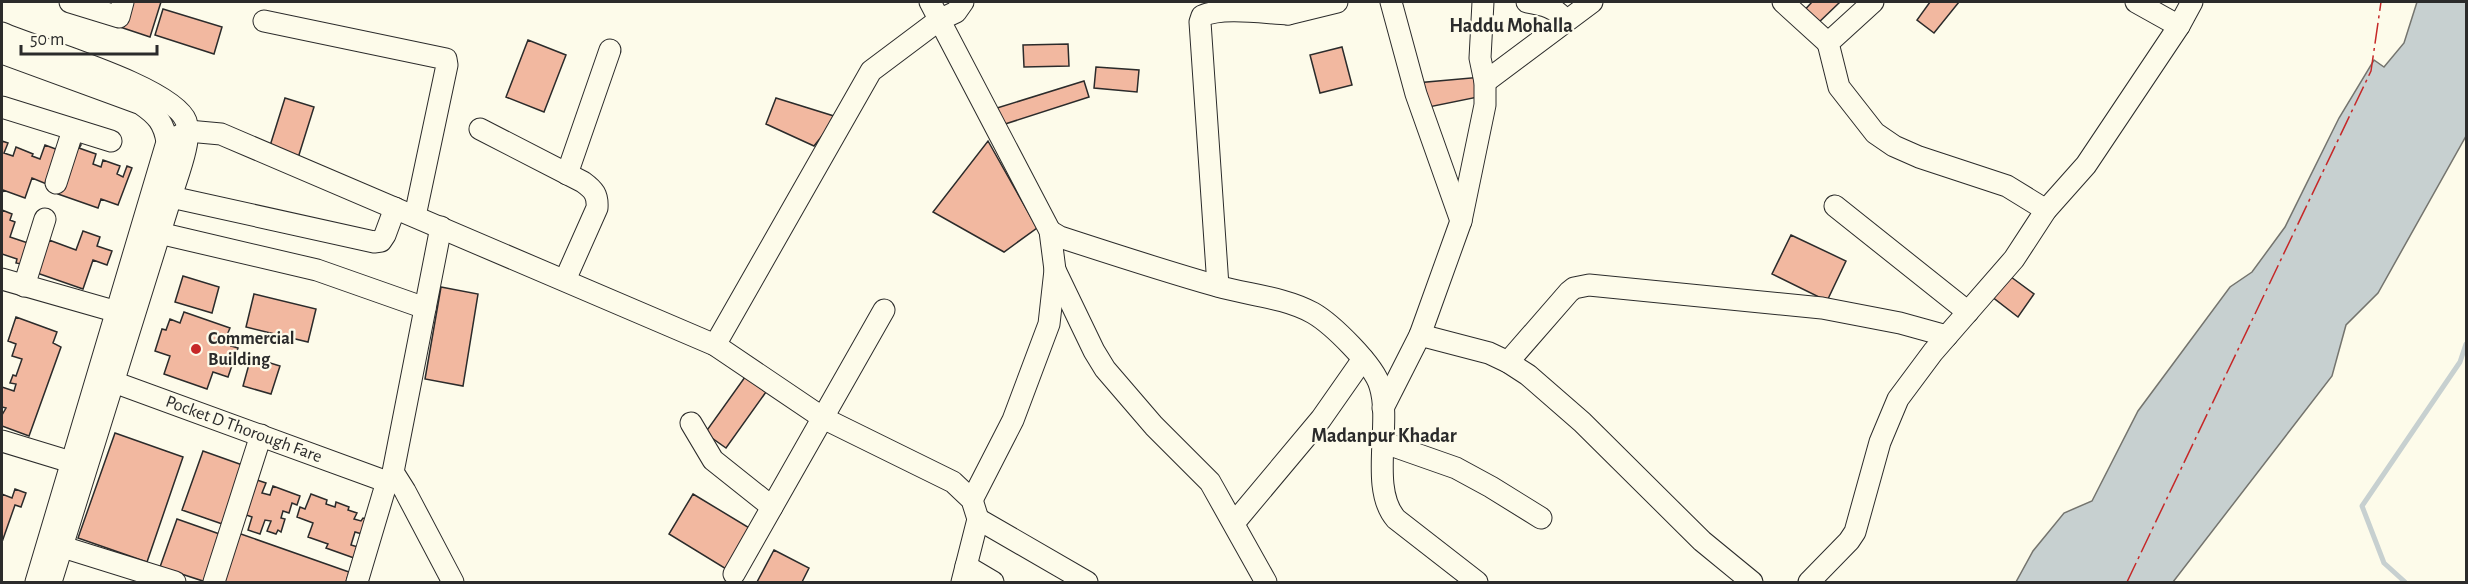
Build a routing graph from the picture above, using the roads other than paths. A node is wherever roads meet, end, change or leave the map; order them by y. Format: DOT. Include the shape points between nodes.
graph roads {
  1 [pos="70,2"];
  2 [pos="123,2"];
  3 [pos="963,2"];
  4 [pos="1337,2"];
  5 [pos="1391,2"];
  6 [pos="1483,2"];
  7 [pos="1527,2"];
  8 [pos="1592,2"];
  9 [pos="1783,2"];
  10 [pos="1873,2"];
  11 [pos="2136,2"];
  12 [pos="2192,2"];
  13 [pos="1288,8"];
  14 [pos="934,10"];
  15 [pos="264,21"];
  16 [pos="1566,21"];
  17 [pos="2179,26"];
  18 [pos="2,33"];
  19 [pos="1828,43"];
  20 [pos="610,50"];
  21 [pos="2,53"];
  22 [pos="1485,82"];
  23 [pos="3,112"];
  24 [pos="480,129"];
  25 [pos="72,130"];
  26 [pos="188,131"];
  27 [pos="111,141"];
  28 [pos="167,142"];
  29 [pos="567,174"];
  30 [pos="56,183"];
  31 [pos="171,197"];
  32 [pos="1835,206"];
  33 [pos="395,208"];
  34 [pos="2046,210"];
  35 [pos="415,216"];
  36 [pos="45,219"];
  37 [pos="1461,220"];
  38 [pos="441,227"];
  39 [pos="1050,231"];
  40 [pos="159,233"];
  41 [pos="1055,270"];
  42 [pos="2,279"];
  43 [pos="565,280"];
  44 [pos="24,286"];
  45 [pos="1218,286"];
  46 [pos="425,308"];
  47 [pos="884,310"];
  48 [pos="1968,312"];
  49 [pos="125,314"];
  50 [pos="1420,335"];
  51 [pos="1947,336"];
  52 [pos="715,345"];
  53 [pos="1363,359"];
  54 [pos="1508,362"];
  55 [pos="106,379"];
  56 [pos="1383,408"];
  57 [pos="823,418"];
  58 [pos="691,423"];
  59 [pos="261,435"];
  60 [pos="2,441"];
  61 [pos="1382,442"];
  62 [pos="80,465"];
  63 [pos="772,507"];
  64 [pos="975,510"];
  65 [pos="1541,518"];
  66 [pos="1234,523"];
  67 [pos="55,545"];
  68 [pos="734,574"];
  69 [pos="964,574"];
  70 [pos="36,582"];
  71 [pos="51,582"];
  72 [pos="175,582"];
  73 [pos="214,582"];
  74 [pos="357,582"];
  75 [pos="453,582"];
  76 [pos="993,582"];
  77 [pos="1087,582"];
  78 [pos="1266,582"];
  79 [pos="1477,582"];
  80 [pos="1752,582"];
  81 [pos="1809,582"];
  1 -- 2 [label="street" via="119,17"];
  3 -- 14 [label="street" via="956,12"];
  4 -- 13 [label="street"];
  5 -- 37 [label="street" via="1416,94"];
  6 -- 22 [label="street" via="1480,58"];
  7 -- 16 [label="street" via="1550,6"];
  8 -- 16 [label="street"];
  9 -- 19 [label="street"];
  10 -- 19 [label="street"];
  11 -- 17 [label="street"];
  12 -- 17 [label="street"];
  13 -- 45 [label="street" via="1208,13 1200,22"];
  14 -- 39 [label="street"];
  14 -- 52 [label="street" via="871,71"];
  15 -- 35 [label="street" via="446,59"];
  16 -- 22 [label="street"];
  17 -- 34 [label="street" via="2086,165"];
  18 -- 26 [label="street" via="150,91 175,106 187,122"];
  19 -- 34 [label="street" via="1839,87 1875,133 1919,157 2007,186"];
  20 -- 29 [label="street"];
  21 -- 28 [label="street" via="141,105 156,114 165,128"];
  22 -- 37 [label="street" via="1485,105"];
  23 -- 25 [label="street"];
  24 -- 29 [label="street"];
  25 -- 27 [label="street"];
  25 -- 30 [label="street"];
  26 -- 28 [label="street"];
  26 -- 31 [label="street"];
  26 -- 33 [label="street" via="221,134"];
  28 -- 49 [label="street"];
  29 -- 43 [label="street" via="593,189 598,197 597,208"];
  31 -- 33 [label="street" via="374,242 385,236"];
  31 -- 40 [label="street"];
  32 -- 48 [label="street"];
  33 -- 35 [label="street"];
  34 -- 48 [label="street" via="2014,259"];
  35 -- 38 [label="street"];
  36 -- 44 [label="street"];
  37 -- 50 [label="street"];
  38 -- 43 [label="street"];
  38 -- 46 [label="street"];
  39 -- 41 [label="street"];
  39 -- 45 [label="street"];
  40 -- 46 [label="street" via="317,270"];
  40 -- 49 [label="street"];
  41 -- 64 [label="street" via="1049,324 1041,349"];
  41 -- 66 [label="street" via="1105,369 1210,482"];
  42 -- 44 [label="street"];
  43 -- 52 [label="street"];
  44 -- 49 [label="street"];
  45 -- 53 [label="street" via="1312,312"];
  46 -- 75 [label="street" via="393,472"];
  47 -- 57 [label="street"];
  48 -- 51 [label="street"];
  49 -- 55 [label="street"];
  50 -- 54 [label="street" via="1489,353"];
  50 -- 56 [label="street"];
  51 -- 54 [label="street" via="1822,308 1589,285 1569,292"];
  51 -- 81 [label="street" via="1890,413 1855,532"];
  52 -- 57 [label="street"];
  53 -- 56 [label="street" via="1380,384"];
  53 -- 66 [label="street" via="1321,419"];
  54 -- 80 [label="street" via="1582,422 1665,506"];
  55 -- 59 [label="street, Pocket D Thorough Fare"];
  55 -- 62 [label="street"];
  56 -- 61 [label="street"];
  57 -- 63 [label="street"];
  57 -- 64 [label="street" via="953,482"];
  58 -- 63 [label="street" via="713,460"];
  59 -- 73 [label="street"];
  59 -- 74 [label="street, Pocket D Thorough Fare" via="382,480 385,488"];
  60 -- 62 [label="street"];
  61 -- 65 [label="street" via="1456,468"];
  61 -- 79 [label="street" via="1384,495 1389,512"];
  62 -- 67 [label="street"];
  63 -- 68 [label="street"];
  64 -- 69 [label="street"];
  64 -- 77 [label="street"];
  66 -- 78 [label="street"];
  67 -- 70 [label="street"];
  67 -- 71 [label="street"];
  67 -- 72 [label="street"];
  69 -- 76 [label="street"];
}
